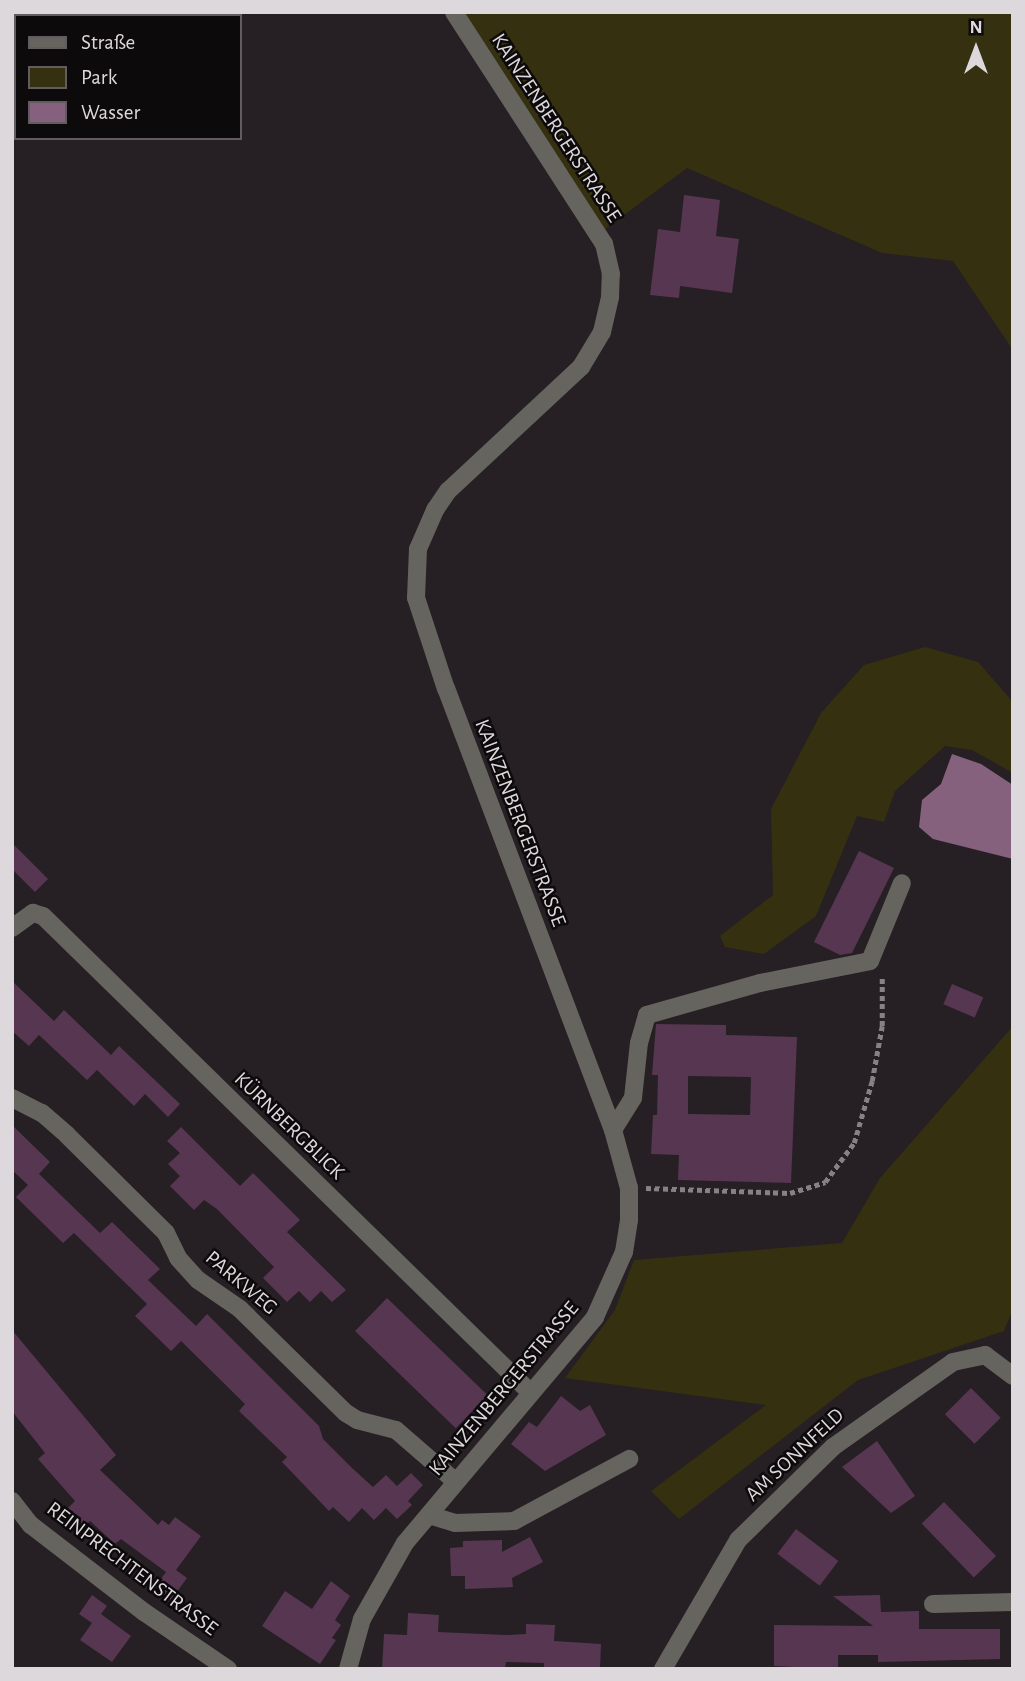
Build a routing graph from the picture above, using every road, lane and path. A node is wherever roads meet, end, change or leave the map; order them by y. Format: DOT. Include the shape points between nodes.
graph roads {
  1 [pos="454,12"];
  2 [pos="902,883"];
  3 [pos="12,928"];
  4 [pos="870,961"];
  5 [pos="12,1098"];
  6 [pos="613,1130"];
  7 [pos="629,1188"];
  8 [pos="1013,1376"];
  9 [pos="531,1393"];
  10 [pos="629,1459"];
  11 [pos="456,1482"];
  12 [pos="12,1501"];
  13 [pos="429,1515"];
  14 [pos="1013,1602"];
  15 [pos="933,1604"];
  16 [pos="228,1669"];
  17 [pos="348,1669"];
  18 [pos="663,1669"];
  1 -- 6 [label="street, KAINZENBERGERSTRASSE" via="604,244 611,274 610,297 602,332 581,367 448,491 435,510 418,549 416,598 446,690"];
  2 -- 4 [label="street"];
  3 -- 9 [label="street, KÜRNBERGBLICK" via="33,913 43,916"];
  4 -- 6 [label="street" via="748,986 647,1015 633,1098"];
  4 -- 7 [label="path" via="882,975 882,1026 872,1082 854,1143 825,1182 790,1194"];
  5 -- 11 [label="street, PARKWEG" via="43,1113 67,1135 166,1233 178,1258 198,1280 240,1309 346,1413 396,1430"];
  6 -- 7 [label="street, KAINZENBERGERSTRASSE"];
  7 -- 9 [label="street, KAINZENBERGERSTRASSE" via="624,1252 612,1285 595,1317"];
  8 -- 18 [label="street, AM SONNFELD" via="985,1355 953,1362 833,1447 738,1540"];
  9 -- 11 [label="street, KAINZENBERGERSTRASSE"];
  10 -- 13 [label="street" via="514,1521 455,1523"];
  11 -- 13 [label="street, KAINZENBERGERSTRASSE"];
  12 -- 16 [label="street, REINPRECHTENSTRASSE" via="31,1525 144,1612"];
  13 -- 17 [label="street, KAINZENBERGERSTRASSE" via="405,1543 362,1619"];
  14 -- 15 [label="street"];
}
